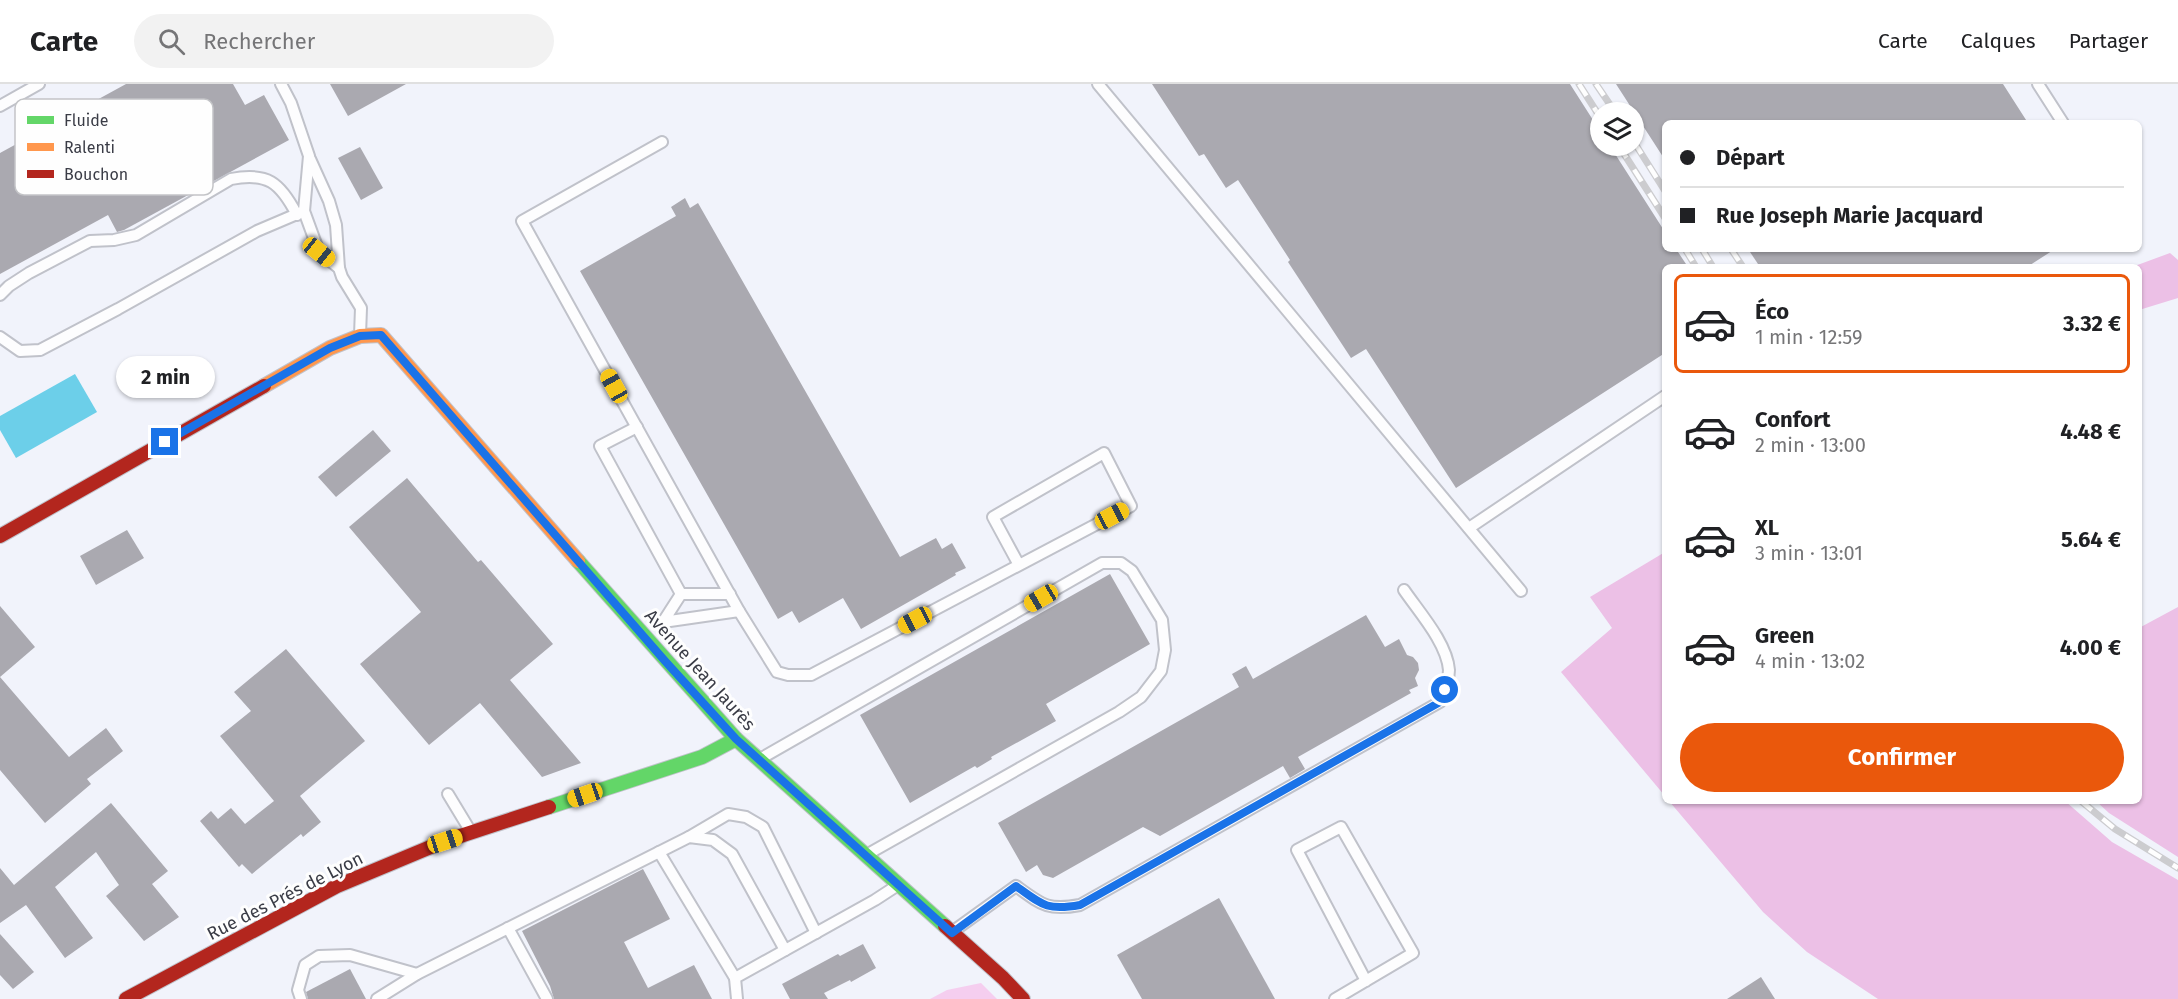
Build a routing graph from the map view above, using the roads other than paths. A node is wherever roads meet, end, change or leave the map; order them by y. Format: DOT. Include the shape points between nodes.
graph roads {
  1 [pos="39,84"];
  2 [pos="281,84"];
  3 [pos="1098,84"];
  4 [pos="2038,84"];
  5 [pos="0,106"];
  6 [pos="2061,120"];
  7 [pos="662,142"];
  8 [pos="309,156"];
  9 [pos="213,190"];
  10 [pos="204,195"];
  11 [pos="300,213"];
  12 [pos="339,268"];
  13 [pos="0,296"];
  14 [pos="360,336"];
  15 [pos="0,337"];
  16 [pos="1662,398"];
  17 [pos="637,427"];
  18 [pos="1468,528"];
  19 [pos="0,536"];
  20 [pos="1020,565"];
  21 [pos="1404,590"];
  22 [pos="1521,591"];
  23 [pos="681,594"];
  24 [pos="730,594"];
  25 [pos="739,611"];
  26 [pos="663,622"];
  27 [pos="645,638"];
  28 [pos="736,739"];
  29 [pos="759,759"];
  30 [pos="448,794"];
  31 [pos="471,832"];
  32 [pos="689,837"];
  33 [pos="658,852"];
  34 [pos="866,855"];
  35 [pos="898,885"];
  36 [pos="508,928"];
  37 [pos="816,933"];
  38 [pos="952,933"];
  39 [pos="785,950"];
  40 [pos="417,974"];
  41 [pos="735,978"];
  42 [pos="1366,981"];
  43 [pos="144,995"];
  44 [pos="126,999"];
  45 [pos="301,999"];
  46 [pos="377,999"];
  47 [pos="547,999"];
  48 [pos="737,999"];
  49 [pos="1023,999"];
  50 [pos="1335,999"];
  1 -- 5 [label="lane"];
  2 -- 8 [label="lane"];
  3 -- 18 [label="lane"];
  4 -- 6 [label="lane"];
  7 -- 17 [label="lane" via="522,221"];
  8 -- 11 [label="lane"];
  8 -- 12 [label="lane" via="336,225"];
  9 -- 11 [label="lane" via="231,179 264,177 287,195"];
  10 -- 13 [label="lane" via="135,235 90,241 28,273"];
  11 -- 12 [label="lane" via="319,252"];
  11 -- 15 [label="lane" via="257,231 40,350 20,351"];
  12 -- 14 [label="lane" via="361,308"];
  14 -- 19 [label="street" via="330,348"];
  14 -- 27 [label="street, Avenue Jean Jaurès" via="381,335"];
  16 -- 18 [label="lane"];
  17 -- 23 [label="lane" via="600,446"];
  17 -- 24 [label="lane"];
  18 -- 22 [label="lane"];
  20 -- 20 [label="lane" via="993,517 1104,453 1131,506"];
  20 -- 25 [label="lane" via="811,675 777,672"];
  21 -- 38 [label="lane" via="1444,648 1449,670 1440,702 1080,905 1059,909 1042,904 1016,886"];
  23 -- 24 [label="lane"];
  23 -- 26 [label="lane"];
  24 -- 25 [label="lane"];
  25 -- 26 [label="lane"];
  26 -- 27 [label="lane"];
  27 -- 28 [label="street, Avenue Jean Jaurès"];
  28 -- 29 [label="street, Avenue Jean Jaurès"];
  28 -- 31 [label="street, Rue des Prés de Lyon" via="702,757"];
  29 -- 34 [label="street, Avenue Jean Jaurès"];
  29 -- 34 [label="lane" via="1101,563 1121,563 1132,570 1161,620 1165,650 1161,671 1141,697"];
  30 -- 31 [label="lane"];
  31 -- 43 [label="street, Rue des Prés de Lyon" via="337,886"];
  32 -- 33 [label="lane"];
  32 -- 37 [label="lane" via="728,814 746,817 763,827"];
  32 -- 39 [label="lane" via="713,840 732,854"];
  33 -- 36 [label="lane"];
  33 -- 41 [label="lane"];
  34 -- 35 [label="street, Avenue Jean Jaurès"];
  35 -- 37 [label="lane"];
  35 -- 38 [label="street, Avenue Jean Jaurès"];
  36 -- 40 [label="lane"];
  36 -- 47 [label="lane"];
  37 -- 39 [label="lane"];
  38 -- 49 [label="street, Avenue Jean Jaurès"];
  39 -- 41 [label="lane"];
  40 -- 45 [label="lane" via="350,955 319,956 304,965 298,990"];
  40 -- 46 [label="lane"];
  41 -- 48 [label="lane"];
  42 -- 42 [label="lane" via="1297,850 1341,827 1413,953"];
  42 -- 50 [label="lane"];
  43 -- 44 [label="street, Rue des Prés de Lyon"];
}
